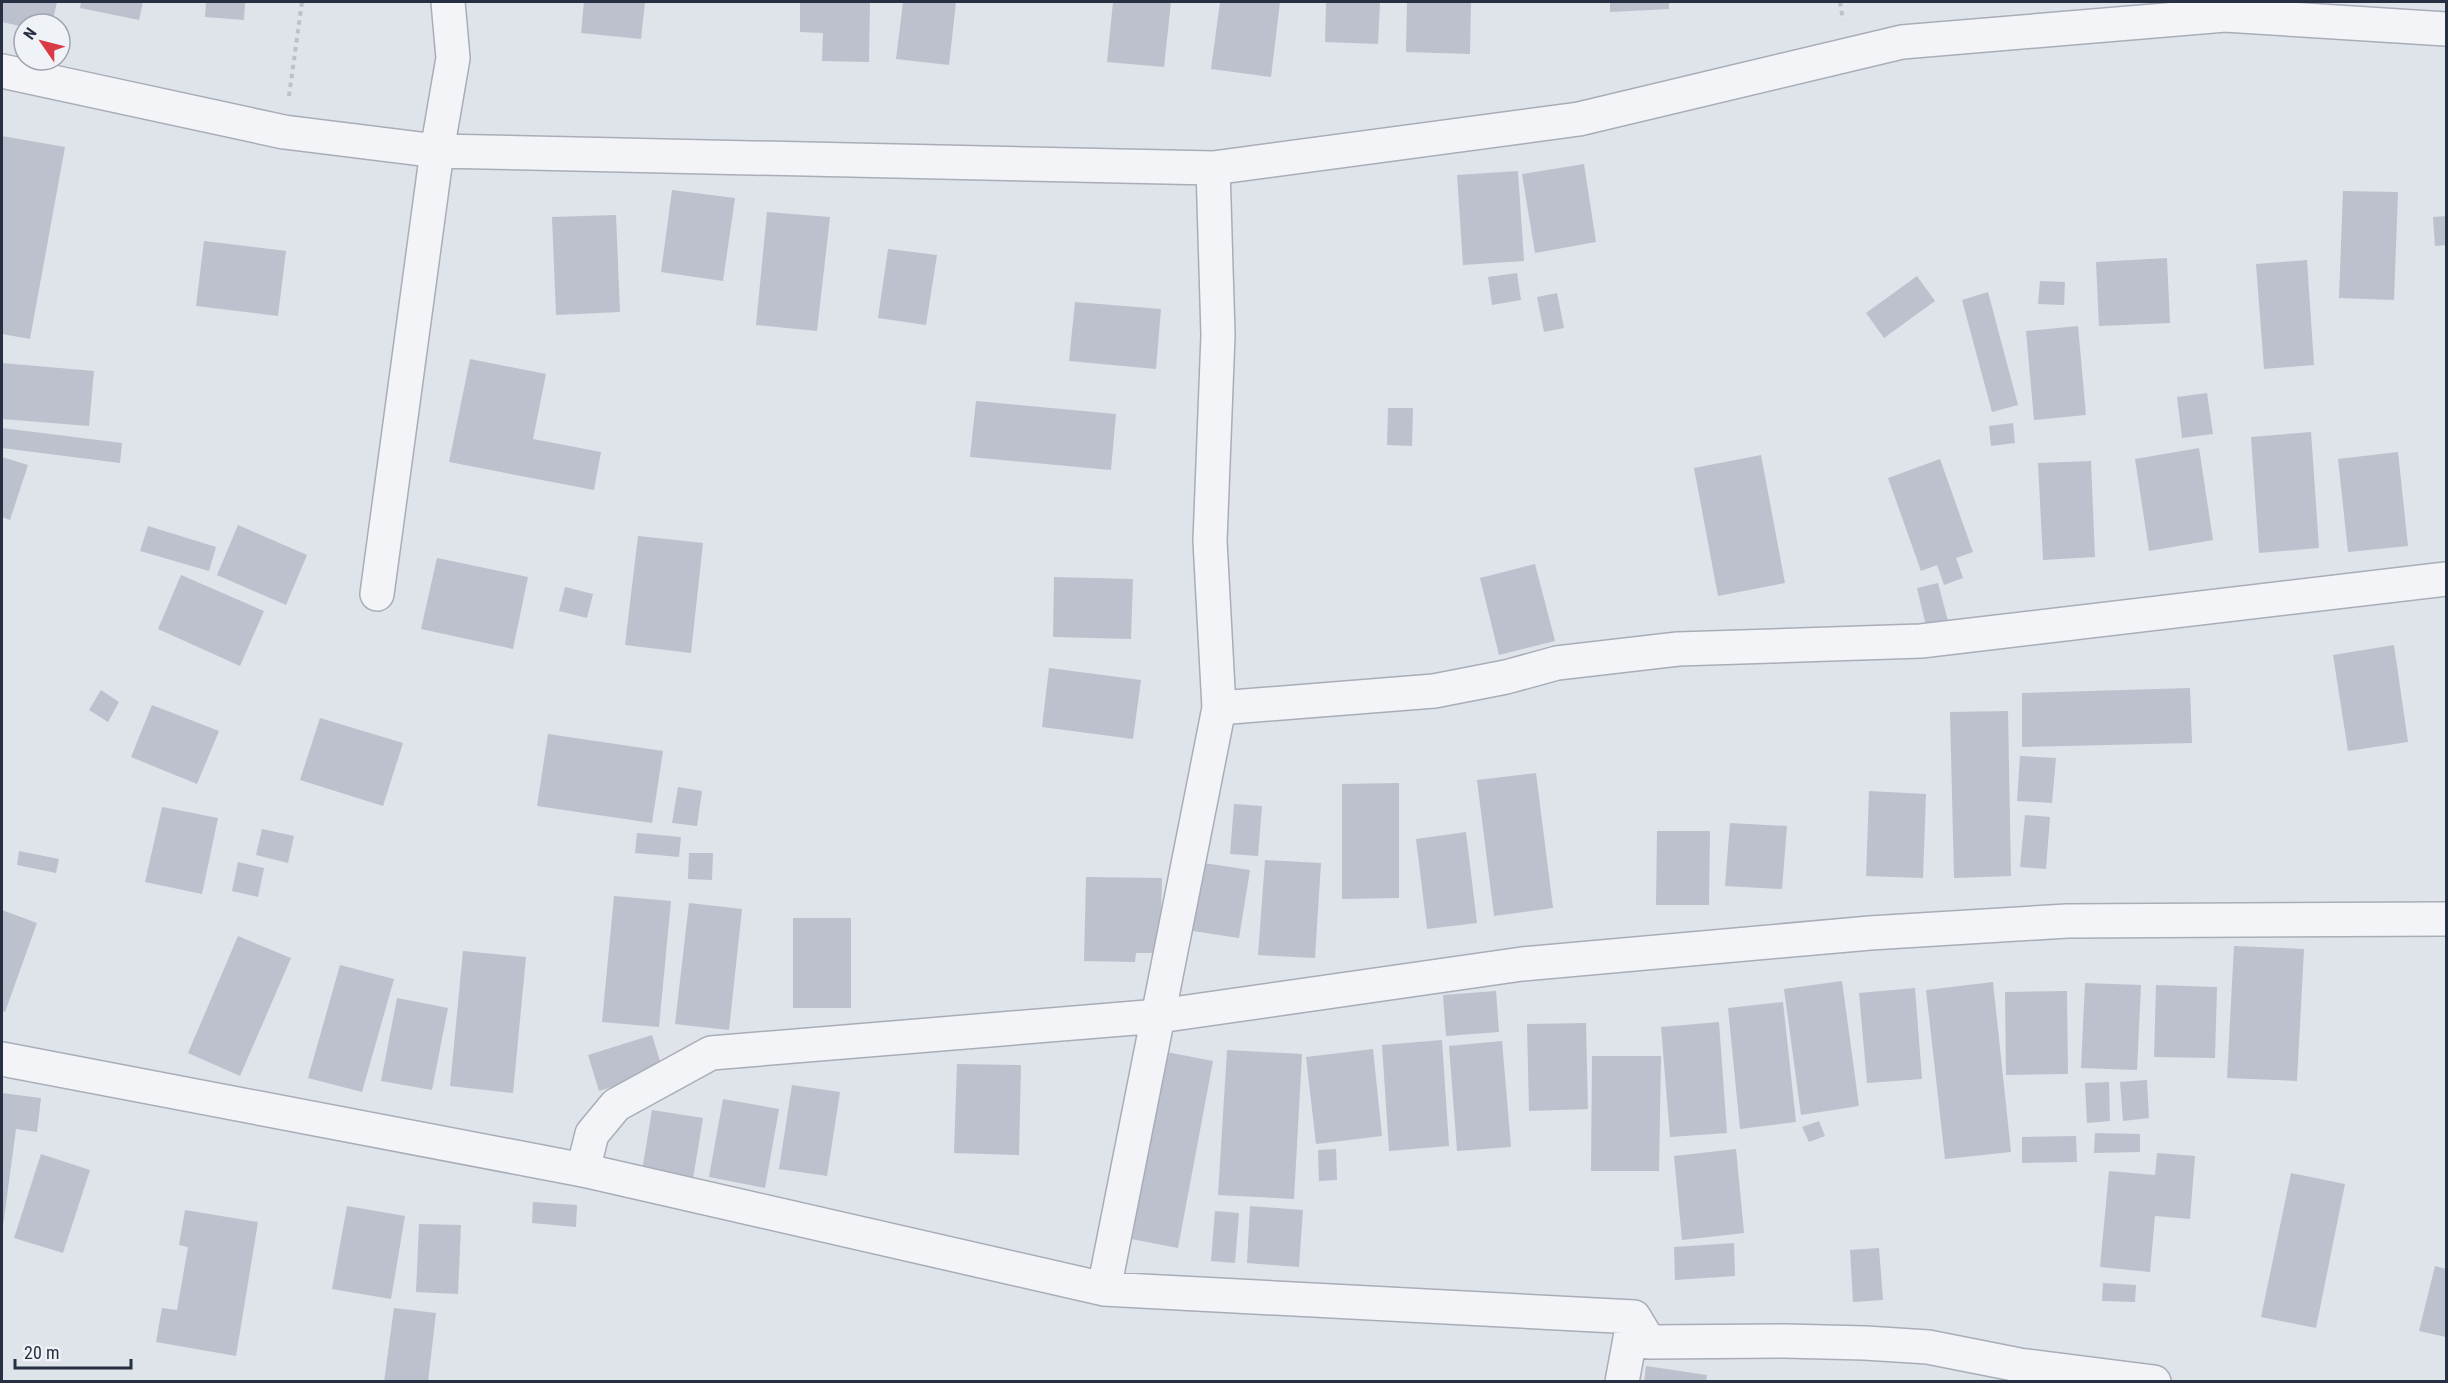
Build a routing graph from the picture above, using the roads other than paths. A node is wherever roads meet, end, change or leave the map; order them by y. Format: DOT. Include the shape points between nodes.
graph roads {
  1 [pos="448,2"];
  2 [pos="2446,29"];
  3 [pos="2,71"];
  4 [pos="437,151"];
  5 [pos="1213,168"];
  6 [pos="2446,579"];
  7 [pos="377,594"];
  8 [pos="1219,708"];
  9 [pos="2446,919"];
  10 [pos="1159,1016"];
  11 [pos="2,1059"];
  12 [pos="583,1170"];
  13 [pos="1104,1289"];
  14 [pos="1634,1317"];
  15 [pos="2022,1373"];
  16 [pos="1622,1382"];
  17 [pos="2154,1382"];
  1 -- 4 [label="street" via="453,58"];
  2 -- 5 [label="street" via="2225,15 1902,42 1579,119"];
  3 -- 4 [label="street" via="284,132"];
  4 -- 5 [label="street"];
  4 -- 7 [label="street"];
  5 -- 8 [label="street" via="1218,335 1210,541"];
  6 -- 8 [label="street" via="1921,641 1678,649 1557,663 1434,691"];
  8 -- 10 [label="street"];
  9 -- 10 [label="street" via="2067,921 1870,933 1522,964"];
  10 -- 12 [label="street" via="711,1053 616,1105 592,1134"];
  10 -- 13 [label="street"];
  11 -- 12 [label="street"];
  12 -- 13 [label="street"];
  13 -- 14 [label="street"];
  14 -- 15 [label="street" via="1649,1342 1865,1342 1928,1347"];
  14 -- 16 [label="street"];
  15 -- 17 [label="street"];
}
